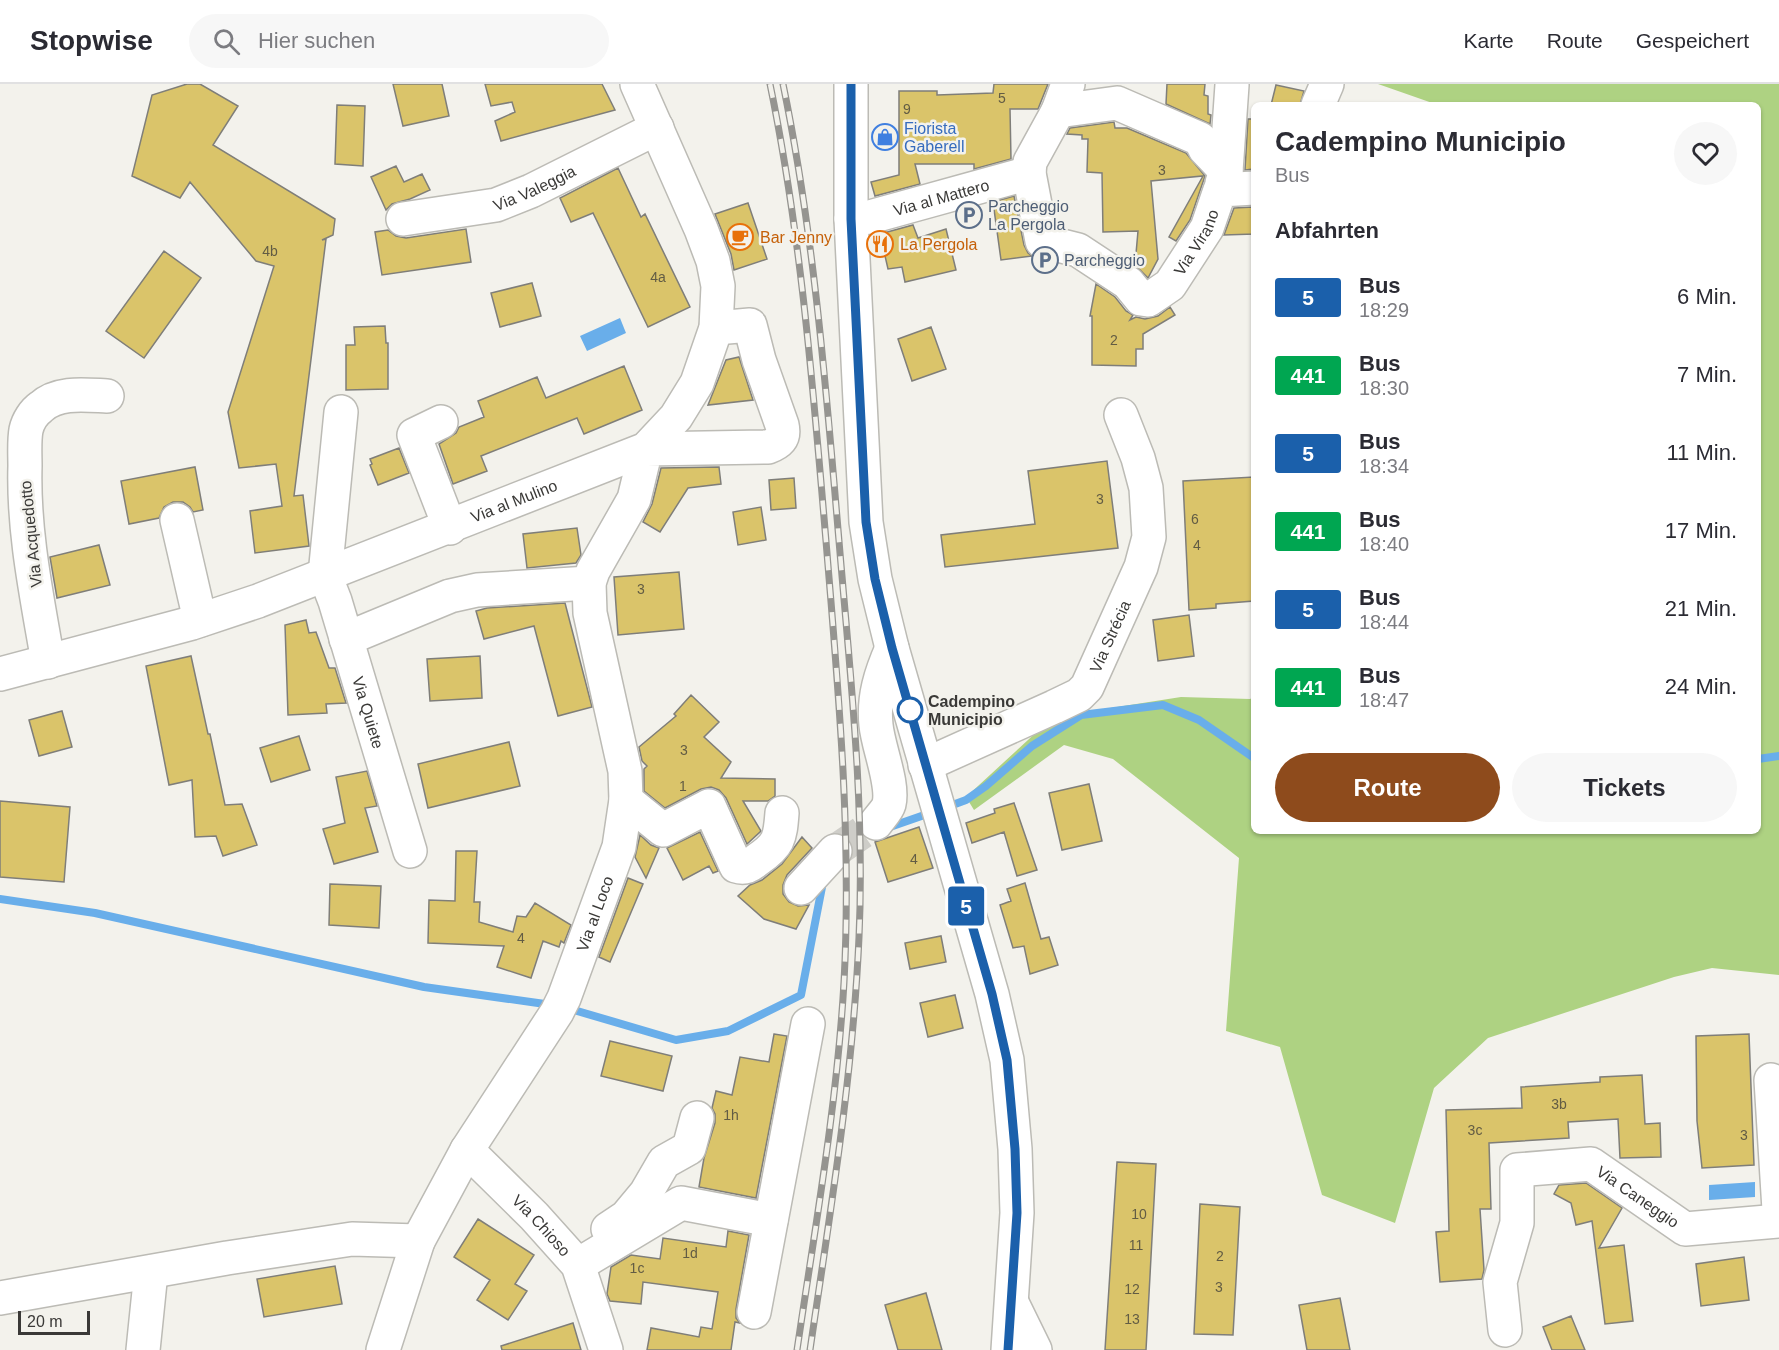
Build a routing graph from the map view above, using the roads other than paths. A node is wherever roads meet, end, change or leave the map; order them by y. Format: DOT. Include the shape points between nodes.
graph roads {
  1 [pos="637,84"];
  2 [pos="851,84"];
  3 [pos="1327,84"];
  4 [pos="1232,85"];
  5 [pos="1063,97"];
  6 [pos="1319,102"];
  7 [pos="657,128"];
  8 [pos="1029,173"];
  9 [pos="1223,181"];
  10 [pos="1251,187"];
  11 [pos="403,219"];
  12 [pos="851,219"];
  13 [pos="716,328"];
  14 [pos="107,396"];
  15 [pos="341,412"];
  16 [pos="1121,415"];
  17 [pos="441,422"];
  18 [pos="646,449"];
  19 [pos="177,520"];
  20 [pos="450,528"];
  21 [pos="325,575"];
  22 [pos="589,583"];
  23 [pos="200,620"];
  24 [pos="346,639"];
  25 [pos="892,648"];
  26 [pos="48,662"];
  27 [pos="0,674"];
  28 [pos="928,776"];
  29 [pos="626,800"];
  30 [pos="782,813"];
  31 [pos="876,823"];
  32 [pos="410,850"];
  33 [pos="835,850"];
  34 [pos="801,888"];
  35 [pos="808,1024"];
  36 [pos="1771,1080"];
  37 [pos="697,1118"];
  38 [pos="467,1150"];
  39 [pos="1779,1210"];
  40 [pos="771,1220"];
  41 [pos="1779,1221"];
  42 [pos="418,1241"];
  43 [pos="574,1260"];
  44 [pos="151,1272"];
  45 [pos="0,1298"];
  46 [pos="1012,1303"];
  47 [pos="754,1312"];
  48 [pos="1505,1330"];
  49 [pos="143,1350"];
  50 [pos="383,1350"];
  51 [pos="606,1350"];
  52 [pos="1008,1350"];
  53 [pos="1035,1350"];
  1 -- 7 [label="street, Via al Mulino"];
  2 -- 12 [label="street"];
  3 -- 6 [label="street"];
  4 -- 9 [label="street"];
  5 -- 8 [label="street" via="1030,162"];
  5 -- 9 [label="street" via="1117,103 1200,139"];
  7 -- 11 [label="street, Via Valeggia" via="496,205"];
  7 -- 13 [label="street, Via al Mulino" via="713,261 718,286"];
  8 -- 9 [label="street, Via Virano" via="1042,241 1078,250 1128,283 1141,299 1148,300 1170,285 1207,228"];
  8 -- 12 [label="street, Via al Mattero"];
  9 -- 10 [label="street, Via Virano"];
  12 -- 25 [label="street" via="866,522"];
  13 -- 18 [label="street, Via al Mulino" via="687,401"];
  13 -- 18 [label="street" via="750,325 782,425 780,441 768,447"];
  14 -- 26 [label="street, Via Acquedotto" via="78,395 49,401 31,418 26,430 24,487 28,536"];
  15 -- 21 [label="street"];
  16 -- 28 [label="street, Via Strécia" via="1146,488 1149,537 1142,567 1087,687"];
  17 -- 20 [label="street" via="414,435"];
  18 -- 20 [label="street, Via al Mulino"];
  18 -- 22 [label="street, Via al Loco" via="634,499"];
  19 -- 23 [label="street"];
  20 -- 21 [label="street, Via al Mulino"];
  21 -- 23 [label="street, Via al Mulino"];
  21 -- 24 [label="street, Via Quiete"];
  22 -- 24 [label="street" via="477,590 450,596"];
  22 -- 29 [label="street, Via al Loco" via="590,613 625,771"];
  23 -- 26 [label="street, Via al Mulino"];
  24 -- 32 [label="street, Via Quiete"];
  25 -- 28 [label="street"];
  25 -- 31 [label="street" via="879,675 876,695 876,725 890,792 889,805"];
  26 -- 27 [label="street, Via al Mulino"];
  28 -- 46 [label="street" via="992,994 1007,1060 1016,1178"];
  29 -- 30 [label="street" via="663,830 709,806 736,866 741,868 774,848 781,831"];
  29 -- 38 [label="street, Via al Loco" via="619,847 560,1005"];
  33 -- 34 [label="street"];
  35 -- 40 [label="street"];
  36 -- 39 [label="street"];
  37 -- 43 [label="street" via="689,1148 664,1162 626,1217"];
  38 -- 42 [label="street, Via al Loco"];
  38 -- 43 [label="street, Via Chioso"];
  40 -- 43 [label="street" via="681,1203"];
  40 -- 47 [label="street"];
  41 -- 48 [label="street, Via Caneggio" via="1685,1229 1590,1164 1516,1170 1517,1223 1500,1282"];
  42 -- 44 [label="street" via="352,1239"];
  42 -- 50 [label="street, Via al Loco"];
  43 -- 51 [label="street, Via Chioso"];
  44 -- 45 [label="street"];
  44 -- 49 [label="street"];
  46 -- 52 [label="street"];
  46 -- 53 [label="street"];
}
